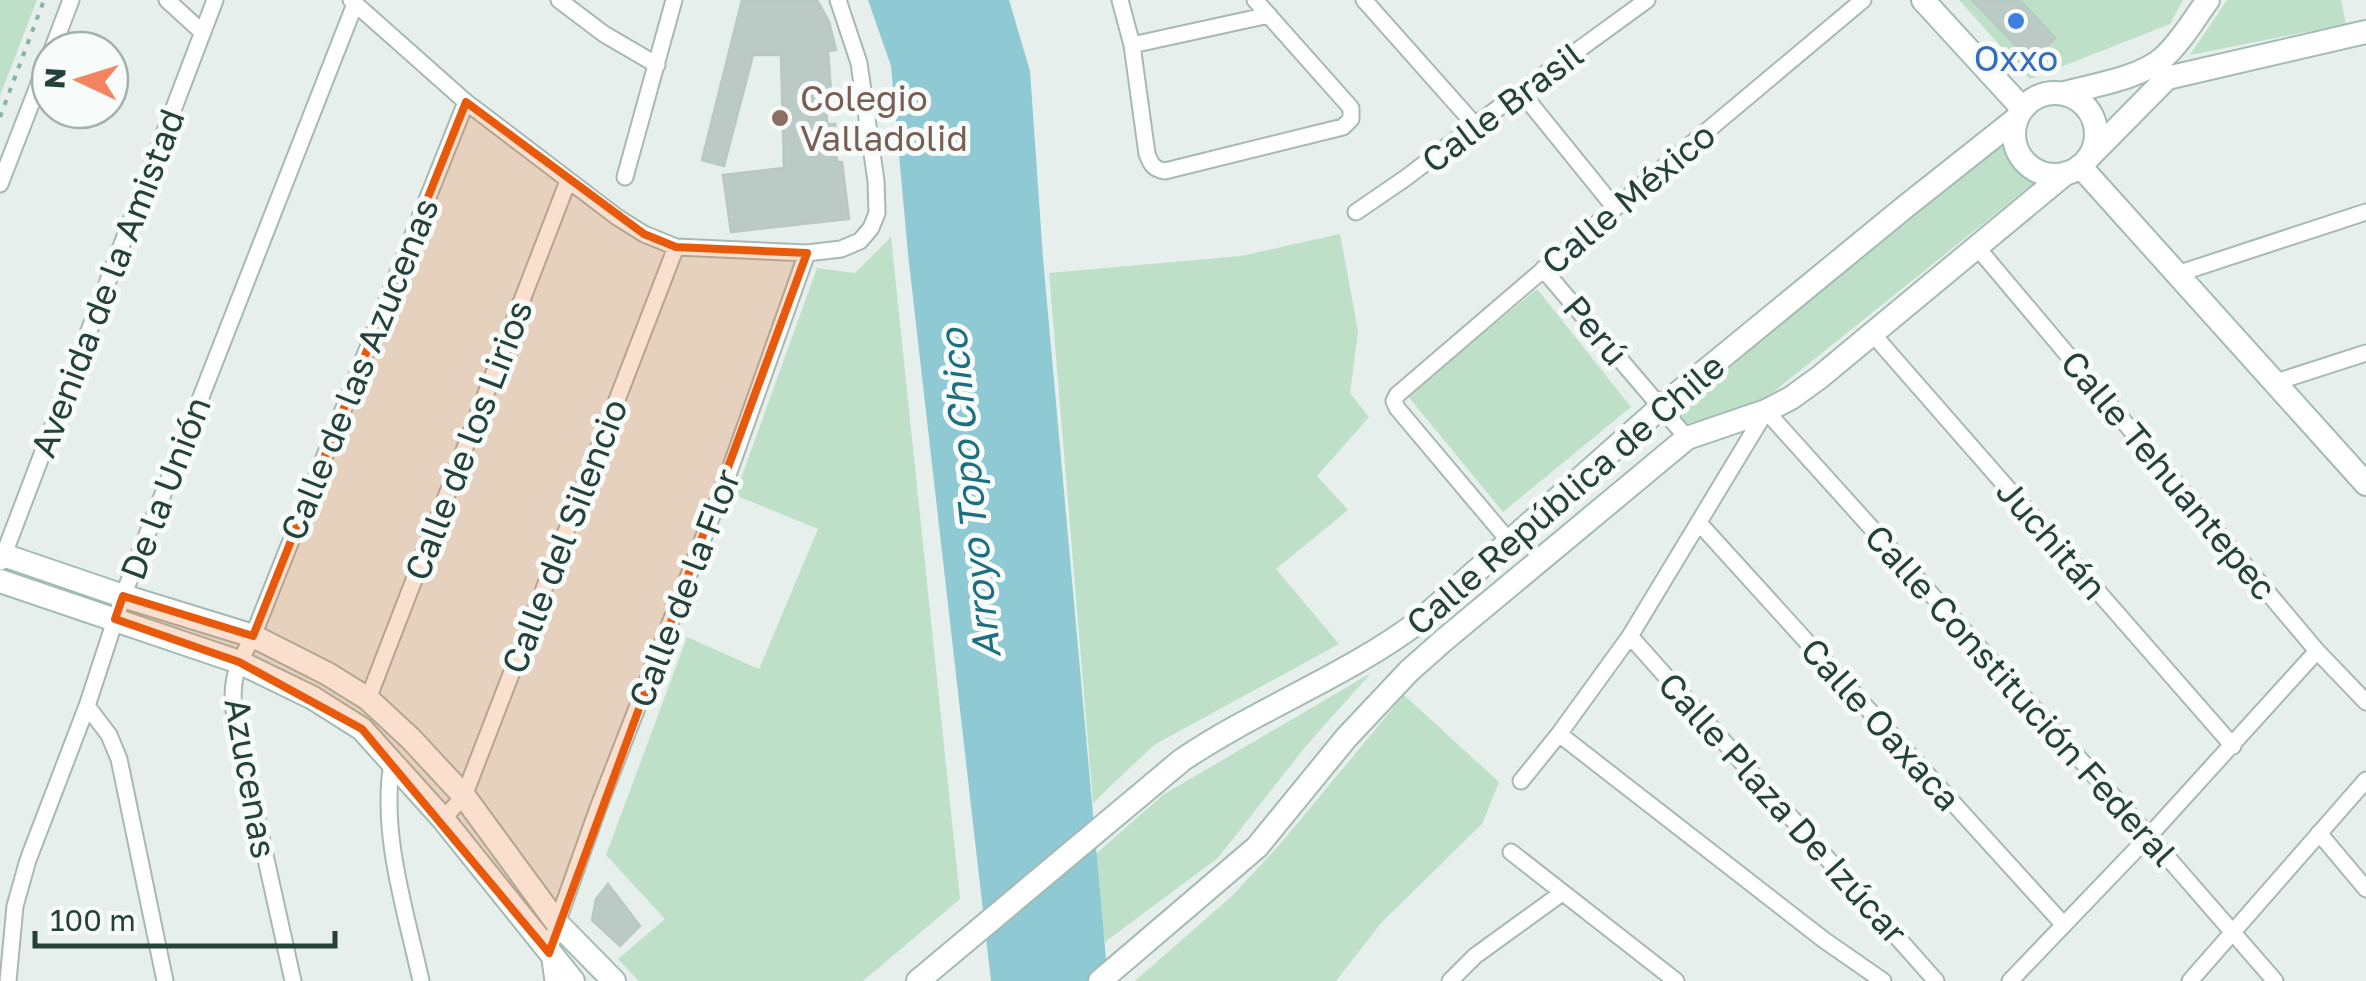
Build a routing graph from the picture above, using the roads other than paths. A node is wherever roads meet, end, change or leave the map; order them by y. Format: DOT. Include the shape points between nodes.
graph roads {
  1 [pos="71,0"];
  2 [pos="167,0"];
  3 [pos="215,0"];
  4 [pos="559,0"];
  5 [pos="674,0"];
  6 [pos="838,0"];
  7 [pos="1120,0"];
  8 [pos="1255,0"];
  9 [pos="1364,0"];
  10 [pos="1647,0"];
  11 [pos="1864,0"];
  12 [pos="1924,0"];
  13 [pos="2208,0"];
  14 [pos="353,2"];
  15 [pos="1268,16"];
  16 [pos="59,30"];
  17 [pos="202,32"];
  18 [pos="2366,32"];
  19 [pos="1132,45"];
  20 [pos="657,65"];
  21 [pos="2164,70"];
  22 [pos="1522,92"];
  23 [pos="2065,94"];
  24 [pos="466,102"];
  25 [pos="30,106"];
  26 [pos="2019,113"];
  27 [pos="1475,124"];
  28 [pos="2078,166"];
  29 [pos="625,176"];
  30 [pos="568,181"];
  31 [pos="0,184"];
  32 [pos="1615,208"];
  33 [pos="1356,212"];
  34 [pos="2366,212"];
  35 [pos="1976,246"];
  36 [pos="676,247"];
  37 [pos="807,252"];
  38 [pos="1543,269"];
  39 [pos="2177,274"];
  40 [pos="1872,332"];
  41 [pos="2366,353"];
  42 [pos="2276,382"];
  43 [pos="1661,407"];
  44 [pos="1766,412"];
  45 [pos="1687,438"];
  46 [pos="2366,484"];
  47 [pos="1700,524"];
  48 [pos="1509,541"];
  49 [pos="1,558"];
  50 [pos="0,581"];
  51 [pos="123,596"];
  52 [pos="116,619"];
  53 [pos="253,636"];
  54 [pos="1630,636"];
  55 [pos="2317,651"];
  56 [pos="239,662"];
  57 [pos="368,699"];
  58 [pos="2366,702"];
  59 [pos="87,706"];
  60 [pos="1559,734"];
  61 [pos="2233,746"];
  62 [pos="392,763"];
  63 [pos="2366,780"];
  64 [pos="1521,781"];
  65 [pos="464,796"];
  66 [pos="443,819"];
  67 [pos="2318,832"];
  68 [pos="2149,836"];
  69 [pos="1511,852"];
  70 [pos="2366,889"];
  71 [pos="1562,893"];
  72 [pos="557,923"];
  73 [pos="2063,924"];
  74 [pos="2232,932"];
  75 [pos="548,953"];
  76 [pos="5,957"];
  77 [pos="1660,969"];
  78 [pos="9,980"];
  79 [pos="164,981"];
  80 [pos="292,981"];
  81 [pos="421,981"];
  82 [pos="552,981"];
  83 [pos="573,981"];
  84 [pos="614,981"];
  85 [pos="918,981"];
  86 [pos="1100,981"];
  87 [pos="1450,981"];
  88 [pos="1647,981"];
  89 [pos="1676,981"];
  90 [pos="1883,981"];
  91 [pos="1936,981"];
  92 [pos="2010,981"];
  93 [pos="2190,981"];
  94 [pos="2275,981"];
  1 -- 16 [label="street"];
  2 -- 17 [label="street"];
  3 -- 17 [label="street, Avenida de la Amistad"];
  4 -- 20 [label="street"];
  5 -- 20 [label="street"];
  6 -- 37 [label="street" via="859,63 876,212 860,240"];
  7 -- 19 [label="street"];
  8 -- 15 [label="street"];
  9 -- 27 [label="street"];
  10 -- 22 [label="street, Calle Brasil"];
  11 -- 32 [label="street, Calle México"];
  12 -- 26 [label="street"];
  13 -- 21 [label="street, Calle República de Chile"];
  14 -- 24 [label="street"];
  14 -- 51 [label="street, De la Unión"];
  15 -- 19 [label="street"];
  15 -- 19 [label="street" via="1351,108 1348,124 1157,170 1146,154"];
  17 -- 49 [label="street, Avenida de la Amistad"];
  18 -- 21 [label="street"];
  20 -- 29 [label="street"];
  21 -- 23 [label="street"];
  21 -- 28 [label="street, Calle República de Chile"];
  22 -- 27 [label="street, Calle Brasil"];
  22 -- 32 [label="street"];
  23 -- 26 [label="street" via="2042,94"];
  23 -- 28 [label="street" via="2084,105 2095,125 2096,136"];
  24 -- 30 [label="street"];
  24 -- 53 [label="street, Calle de las Azucenas"];
  25 -- 31 [label="street"];
  26 -- 28 [label="street" via="2015,143 2029,166 2053,175"];
  26 -- 43 [label="street, Calle República de Chile"];
  27 -- 33 [label="street, Calle Brasil"];
  28 -- 35 [label="street, Calle República de Chile"];
  28 -- 39 [label="street"];
  30 -- 36 [label="street" via="644,234"];
  30 -- 57 [label="street, Calle de los Lirios"];
  32 -- 38 [label="street, Calle México"];
  34 -- 39 [label="street"];
  35 -- 40 [label="street, Calle República de Chile"];
  35 -- 55 [label="street, Calle Tehuantepec"];
  36 -- 37 [label="street"];
  36 -- 65 [label="street, Calle del Silencio"];
  37 -- 72 [label="street, Calle de la Flor"];
  38 -- 43 [label="street, Perú"];
  38 -- 48 [label="street, Calle México" via="1395,399"];
  39 -- 42 [label="street"];
  40 -- 44 [label="street, Calle República de Chile"];
  40 -- 61 [label="street, Juchitán"];
  41 -- 42 [label="street"];
  42 -- 46 [label="street"];
  43 -- 45 [label="street, Perú"];
  43 -- 48 [label="street, Calle República de Chile"];
  44 -- 45 [label="street, Calle República de Chile"];
  44 -- 47 [label="street"];
  44 -- 68 [label="street, Calle Constitución Federal"];
  45 -- 86 [label="street, Calle República de Chile" via="1408,671 1257,847"];
  47 -- 54 [label="street"];
  47 -- 73 [label="street, Calle Oaxaca"];
  48 -- 85 [label="street, Calle República de Chile" via="1394,640 1182,760"];
  49 -- 51 [label="street"];
  50 -- 52 [label="street"];
  51 -- 52 [label="street, De la Unión"];
  51 -- 53 [label="street"];
  52 -- 56 [label="street"];
  52 -- 59 [label="street, De la Unión"];
  53 -- 56 [label="street, Azucenas"];
  53 -- 57 [label="street"];
  54 -- 60 [label="street"];
  54 -- 91 [label="street, Calle Plaza De Izúcar"];
  55 -- 58 [label="street, Calle Tehuantepec"];
  55 -- 61 [label="street"];
  56 -- 62 [label="street" via="362,729"];
  56 -- 80 [label="street, Azucenas" via="232,704"];
  57 -- 65 [label="street"];
  59 -- 76 [label="street, De la Unión" via="21,882"];
  59 -- 79 [label="street" via="119,760"];
  60 -- 64 [label="street"];
  60 -- 90 [label="street"];
  61 -- 68 [label="street"];
  62 -- 66 [label="street"];
  62 -- 81 [label="street" via="390,832"];
  63 -- 67 [label="street"];
  65 -- 66 [label="street, Calle del Silencio"];
  65 -- 72 [label="street"];
  66 -- 75 [label="street"];
  67 -- 70 [label="street"];
  67 -- 74 [label="street"];
  68 -- 73 [label="street"];
  68 -- 74 [label="street, Calle Constitución Federal"];
  69 -- 71 [label="street"];
  71 -- 77 [label="street"];
  71 -- 87 [label="street"];
  72 -- 75 [label="street"];
  72 -- 84 [label="street"];
  73 -- 92 [label="street"];
  74 -- 93 [label="street"];
  74 -- 94 [label="street, Calle Constitución Federal"];
  75 -- 82 [label="street"];
  75 -- 83 [label="street"];
  76 -- 78 [label="street, De la Unión"];
  77 -- 88 [label="street"];
  77 -- 89 [label="street"];
}
